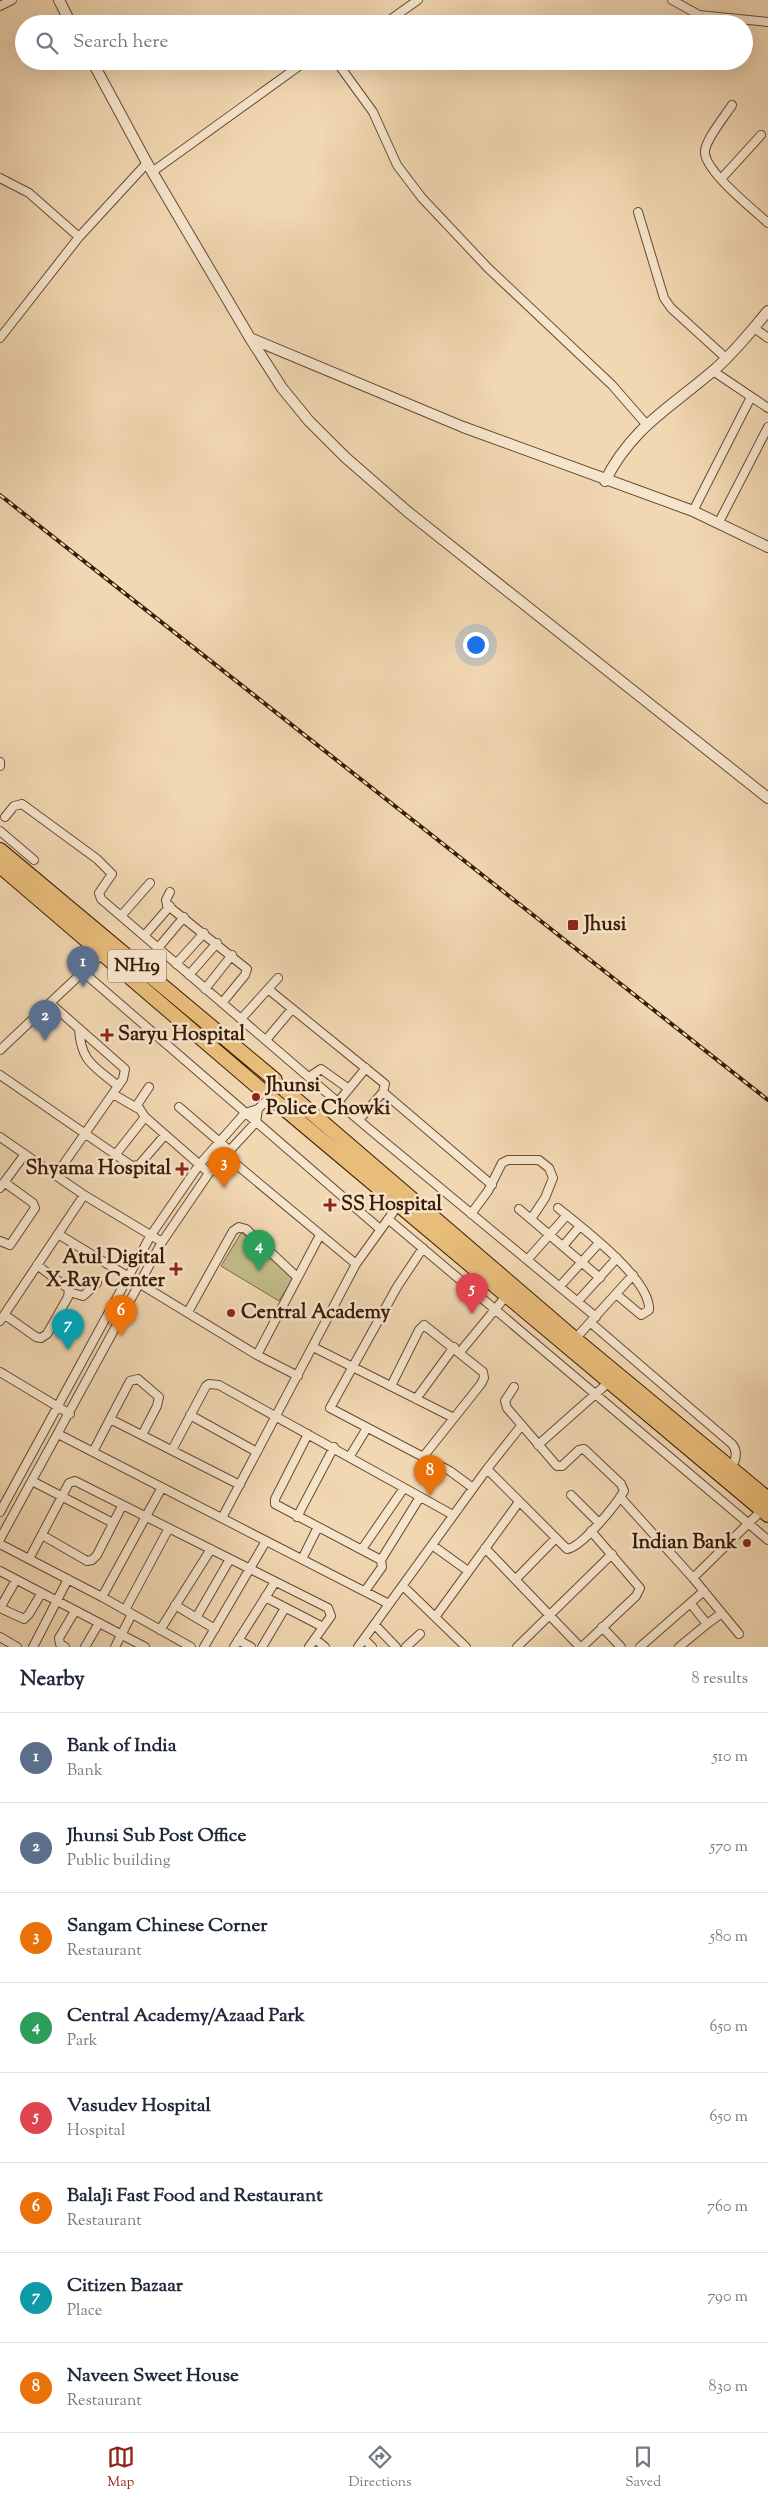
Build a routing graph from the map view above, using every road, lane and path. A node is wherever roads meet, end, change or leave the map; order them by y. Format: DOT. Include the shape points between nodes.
graph roads {
  1 [pos="12,0"];
  2 [pos="59,0"];
  3 [pos="401,0"];
  4 [pos="418,0"];
  5 [pos="672,0"];
  6 [pos="0,6"];
  7 [pos="405,9"];
  8 [pos="66,15"];
  9 [pos="397,15"];
  10 [pos="697,15"];
  11 [pos="753,21"];
  12 [pos="768,22"];
  13 [pos="97,70"];
  14 [pos="293,70"];
  15 [pos="343,70"];
  16 [pos="732,105"];
  17 [pos="761,135"];
  18 [pos="149,167"];
  19 [pos="0,178"];
  20 [pos="722,179"];
  21 [pos="638,212"];
  22 [pos="768,223"];
  23 [pos="78,237"];
  24 [pos="768,311"];
  25 [pos="754,328"];
  26 [pos="0,338"];
  27 [pos="250,338"];
  28 [pos="768,338"];
  29 [pos="727,359"];
  30 [pos="713,371"];
  31 [pos="751,397"];
  32 [pos="768,408"];
  33 [pos="646,424"];
  34 [pos="768,427"];
  35 [pos="605,481"];
  36 [pos="693,511"];
  37 [pos="719,522"];
  38 [pos="768,547"];
  39 [pos="0,762"];
  40 [pos="0,766"];
  41 [pos="768,798"];
  42 [pos="5,817"];
  43 [pos="0,831"];
  44 [pos="0,850"];
  45 [pos="34,860"];
  46 [pos="0,866"];
  47 [pos="150,884"];
  48 [pos="170,892"];
  49 [pos="170,906"];
  50 [pos="121,916"];
  51 [pos="184,917"];
  52 [pos="204,932"];
  53 [pos="144,936"];
  54 [pos="217,943"];
  55 [pos="158,948"];
  56 [pos="102,954"];
  57 [pos="232,955"];
  58 [pos="176,964"];
  59 [pos="83,972"];
  60 [pos="189,975"];
  61 [pos="278,978"];
  62 [pos="206,989"];
  63 [pos="268,989"];
  64 [pos="50,1003"];
  65 [pos="222,1003"];
  66 [pos="292,1009"];
  67 [pos="241,1019"];
  68 [pos="79,1029"];
  69 [pos="266,1040"];
  70 [pos="0,1050"];
  71 [pos="366,1068"];
  72 [pos="0,1075"];
  73 [pos="309,1077"];
  74 [pos="275,1080"];
  75 [pos="118,1086"];
  76 [pos="149,1087"];
  77 [pos="349,1089"];
  78 [pos="285,1090"];
  79 [pos="383,1092"];
  80 [pos="113,1094"];
  81 [pos="269,1097"];
  82 [pos="338,1102"];
  83 [pos="179,1107"];
  84 [pos="137,1108"];
  85 [pos="258,1109"];
  86 [pos="245,1112"];
  87 [pos="145,1117"];
  88 [pos="359,1120"];
  89 [pos="256,1122"];
  90 [pos="86,1133"];
  91 [pos="165,1135"];
  92 [pos="0,1137"];
  93 [pos="219,1142"];
  94 [pos="227,1152"];
  95 [pos="26,1154"];
  96 [pos="116,1154"];
  97 [pos="198,1165"];
  98 [pos="209,1173"];
  99 [pos="56,1175"];
  100 [pos="2,1185"];
  101 [pos="492,1185"];
  102 [pos="84,1195"];
  103 [pos="398,1204"];
  104 [pos="558,1208"];
  105 [pos="518,1209"];
  106 [pos="471,1214"];
  107 [pos="567,1215"];
  108 [pos="388,1219"];
  109 [pos="530,1219"];
  110 [pos="580,1226"];
  111 [pos="380,1229"];
  112 [pos="58,1234"];
  113 [pos="151,1235"];
  114 [pos="320,1235"];
  115 [pos="550,1235"];
  116 [pos="0,1241"];
  117 [pos="162,1242"];
  118 [pos="599,1243"];
  119 [pos="563,1246"];
  120 [pos="423,1248"];
  121 [pos="617,1258"];
  122 [pos="528,1260"];
  123 [pos="582,1262"];
  124 [pos="356,1264"];
  125 [pos="37,1265"];
  126 [pos="633,1275"];
  127 [pos="128,1276"];
  128 [pos="297,1277"];
  129 [pos="600,1278"];
  130 [pos="96,1283"];
  131 [pos="140,1283"];
  132 [pos="560,1286"];
  133 [pos="69,1292"];
  134 [pos="616,1294"];
  135 [pos="507,1296"];
  136 [pos="578,1301"];
  137 [pos="496,1310"];
  138 [pos="188,1312"];
  139 [pos="3,1318"];
  140 [pos="592,1322"];
  141 [pos="578,1336"];
  142 [pos="313,1347"];
  143 [pos="457,1350"];
  144 [pos="258,1354"];
  145 [pos="352,1367"];
  146 [pos="0,1372"];
  147 [pos="298,1376"];
  148 [pos="610,1382"];
  149 [pos="391,1386"];
  150 [pos="514,1387"];
  151 [pos="597,1394"];
  152 [pos="416,1399"];
  153 [pos="58,1407"];
  154 [pos="70,1414"];
  155 [pos="190,1415"];
  156 [pos="276,1415"];
  157 [pos="454,1418"];
  158 [pos="110,1419"];
  159 [pos="521,1426"];
  160 [pos="368,1428"];
  161 [pos="58,1434"];
  162 [pos="308,1434"];
  163 [pos="142,1435"];
  164 [pos="538,1445"];
  165 [pos="334,1447"];
  166 [pos="172,1450"];
  167 [pos="93,1452"];
  168 [pos="257,1452"];
  169 [pos="350,1456"];
  170 [pos="423,1457"];
  171 [pos="734,1461"];
  172 [pos="487,1469"];
  173 [pos="32,1481"];
  174 [pos="240,1485"];
  175 [pos="404,1488"];
  176 [pos="473,1488"];
  177 [pos="161,1489"];
  178 [pos="571,1495"];
  179 [pos="62,1496"];
  180 [pos="420,1497"];
  181 [pos="620,1497"];
  182 [pos="518,1502"];
  183 [pos="122,1506"];
  184 [pos="766,1508"];
  185 [pos="0,1512"];
  186 [pos="454,1515"];
  187 [pos="146,1516"];
  188 [pos="297,1517"];
  189 [pos="222,1518"];
  190 [pos="114,1523"];
  191 [pos="599,1523"];
  192 [pos="748,1523"];
  193 [pos="318,1527"];
  194 [pos="169,1528"];
  195 [pos="591,1531"];
  196 [pos="1,1534"];
  197 [pos="42,1535"];
  198 [pos="554,1539"];
  199 [pos="768,1540"];
  200 [pos="266,1541"];
  201 [pos="0,1544"];
  202 [pos="432,1545"];
  203 [pos="485,1548"];
  204 [pos="211,1549"];
  205 [pos="362,1549"];
  206 [pos="612,1554"];
  207 [pos="29,1559"];
  208 [pos="230,1559"];
  209 [pos="302,1559"];
  210 [pos="381,1560"];
  211 [pos="251,1570"];
  212 [pos="0,1571"];
  213 [pos="468,1571"];
  214 [pos="692,1578"];
  215 [pos="68,1579"];
  216 [pos="516,1579"];
  217 [pos="16,1580"];
  218 [pos="275,1582"];
  219 [pos="403,1586"];
  220 [pos="365,1591"];
  221 [pos="704,1591"];
  222 [pos="41,1594"];
  223 [pos="102,1597"];
  224 [pos="265,1597"];
  225 [pos="56,1601"];
  226 [pos="389,1604"];
  227 [pos="691,1604"];
  228 [pos="175,1605"];
  229 [pos="0,1608"];
  230 [pos="285,1608"];
  231 [pos="75,1611"];
  232 [pos="128,1612"];
  233 [pos="722,1613"];
  234 [pos="550,1614"];
  235 [pos="436,1616"];
  236 [pos="196,1618"];
  237 [pos="99,1623"];
  238 [pos="707,1624"];
  239 [pos="375,1625"];
  240 [pos="323,1627"];
  241 [pos="602,1628"];
  242 [pos="215,1629"];
  243 [pos="160,1630"];
  244 [pos="420,1634"];
  245 [pos="739,1634"];
  246 [pos="122,1635"];
  247 [pos="0,1637"];
  248 [pos="315,1639"];
  249 [pos="364,1639"];
  250 [pos="236,1644"];
  251 [pos="519,1646"];
  252 [pos="18,1647"];
  253 [pos="33,1647"];
  254 [pos="65,1647"];
  255 [pos="85,1647"];
  256 [pos="115,1647"];
  257 [pos="145,1647"];
  258 [pos="191,1647"];
  259 [pos="204,1647"];
  260 [pos="251,1647"];
  261 [pos="262,1647"];
  262 [pos="309,1647"];
  263 [pos="325,1647"];
  264 [pos="358,1647"];
  265 [pos="372,1647"];
  266 [pos="396,1647"];
  267 [pos="406,1647"];
  268 [pos="466,1647"];
  269 [pos="582,1647"];
  270 [pos="621,1647"];
  271 [pos="640,1647"];
  272 [pos="679,1647"];
  1 -- 6 [label="street"];
  2 -- 8 [label="street"];
  3 -- 7 [label="street"];
  4 -- 7 [label="street"];
  5 -- 10 [label="street"];
  7 -- 9 [label="street"];
  11 -- 12 [label="street"];
  13 -- 18 [label="street"];
  14 -- 18 [label="street"];
  15 -- 33 [label="street" via="373,112 397,165 422,198 488,268 612,385"];
  16 -- 20 [label="street" via="705,149 706,160"];
  17 -- 20 [label="street"];
  18 -- 23 [label="street"];
  18 -- 27 [label="street"];
  19 -- 23 [label="street" via="33,196"];
  20 -- 22 [label="street"];
  21 -- 29 [label="street" via="664,298"];
  23 -- 26 [label="street"];
  24 -- 25 [label="street"];
  25 -- 28 [label="street"];
  25 -- 29 [label="street"];
  27 -- 35 [label="street" via="463,427"];
  27 -- 41 [label="street" via="295,404 367,477"];
  29 -- 30 [label="street"];
  30 -- 31 [label="street"];
  30 -- 33 [label="street"];
  31 -- 32 [label="street"];
  31 -- 36 [label="street"];
  33 -- 35 [label="street" via="622,451"];
  34 -- 37 [label="street"];
  35 -- 36 [label="street"];
  36 -- 37 [label="street"];
  37 -- 38 [label="street"];
  39 -- 40 [label="street"];
  42 -- 50 [label="street" via="14,806 22,804 98,859 112,874 99,896"];
  43 -- 45 [label="street"];
  44 -- 74 [label="highway, NH19"];
  46 -- 56 [label="highway"];
  47 -- 50 [label="street"];
  48 -- 49 [label="street" via="166,900"];
  49 -- 51 [label="street"];
  49 -- 53 [label="street"];
  50 -- 53 [label="street"];
  51 -- 52 [label="street"];
  51 -- 55 [label="street"];
  52 -- 54 [label="street"];
  52 -- 58 [label="street"];
  53 -- 55 [label="street"];
  54 -- 57 [label="street"];
  54 -- 60 [label="street"];
  55 -- 58 [label="street"];
  56 -- 59 [label="street"];
  56 -- 81 [label="highway"];
  57 -- 62 [label="street"];
  57 -- 65 [label="street" via="246,967 247,972"];
  58 -- 60 [label="street"];
  59 -- 64 [label="street"];
  59 -- 86 [label="street"];
  60 -- 62 [label="street"];
  61 -- 63 [label="street"];
  62 -- 65 [label="street"];
  63 -- 66 [label="street"];
  63 -- 67 [label="street"];
  64 -- 68 [label="street"];
  64 -- 70 [label="street"];
  65 -- 67 [label="street"];
  66 -- 69 [label="street"];
  66 -- 71 [label="street"];
  67 -- 69 [label="street"];
  68 -- 75 [label="street" via="84,1056"];
  68 -- 75 [label="street" via="123,1066 125,1074"];
  69 -- 73 [label="street"];
  71 -- 77 [label="street"];
  71 -- 79 [label="street" via="385,1084"];
  72 -- 90 [label="street"];
  73 -- 77 [label="street" via="321,1069"];
  73 -- 82 [label="street"];
  74 -- 78 [label="highway, NH19" via="281,1082"];
  74 -- 81 [label="highway" via="267,1084"];
  75 -- 80 [label="street"];
  76 -- 84 [label="street" via="138,1101"];
  77 -- 82 [label="street"];
  78 -- 81 [label="highway" via="283,1096"];
  78 -- 141 [label="highway"];
  79 -- 88 [label="street"];
  79 -- 101 [label="street"];
  80 -- 84 [label="street"];
  80 -- 90 [label="street"];
  81 -- 85 [label="street"];
  81 -- 103 [label="highway"];
  82 -- 88 [label="street"];
  83 -- 93 [label="street"];
  84 -- 87 [label="street"];
  85 -- 86 [label="street"];
  85 -- 89 [label="street"];
  86 -- 89 [label="street"];
  86 -- 93 [label="street"];
  87 -- 91 [label="street"];
  87 -- 96 [label="street"];
  88 -- 106 [label="street"];
  89 -- 94 [label="street"];
  89 -- 111 [label="street"];
  90 -- 96 [label="street"];
  90 -- 99 [label="street"];
  91 -- 96 [label="street" via="136,1167"];
  91 -- 97 [label="street"];
  92 -- 95 [label="street"];
  93 -- 94 [label="street"];
  93 -- 97 [label="street"];
  94 -- 98 [label="street"];
  94 -- 114 [label="street"];
  95 -- 99 [label="street"];
  95 -- 100 [label="street"];
  97 -- 98 [label="street"];
  97 -- 113 [label="street"];
  98 -- 117 [label="street"];
  99 -- 102 [label="street"];
  100 -- 116 [label="street" via="33,1203 34,1208 10,1246"];
  101 -- 106 [label="street"];
  101 -- 109 [label="street" via="505,1161 544,1163 552,1173 552,1183"];
  102 -- 112 [label="street"];
  102 -- 113 [label="street"];
  103 -- 108 [label="street"];
  103 -- 135 [label="highway"];
  104 -- 107 [label="street"];
  105 -- 109 [label="street"];
  106 -- 122 [label="street"];
  107 -- 110 [label="street"];
  107 -- 115 [label="street"];
  108 -- 111 [label="street"];
  108 -- 120 [label="street"];
  109 -- 115 [label="street"];
  110 -- 118 [label="street"];
  110 -- 119 [label="street"];
  111 -- 124 [label="street"];
  112 -- 125 [label="street"];
  112 -- 127 [label="street"];
  113 -- 117 [label="street"];
  113 -- 127 [label="street"];
  114 -- 124 [label="street"];
  114 -- 128 [label="street"];
  115 -- 119 [label="street"];
  115 -- 122 [label="street"];
  117 -- 131 [label="street"];
  118 -- 121 [label="street"];
  118 -- 123 [label="street"];
  119 -- 123 [label="street"];
  120 -- 137 [label="street"];
  120 -- 145 [label="street"];
  121 -- 126 [label="street"];
  121 -- 129 [label="street"];
  122 -- 132 [label="street"];
  123 -- 129 [label="street"];
  123 -- 132 [label="street"];
  124 -- 142 [label="street"];
  125 -- 133 [label="street" via="67,1286"];
  125 -- 139 [label="street"];
  126 -- 134 [label="street"];
  126 -- 134 [label="street" via="649,1305 646,1314 639,1314"];
  127 -- 131 [label="street"];
  127 -- 153 [label="street"];
  128 -- 138 [label="street" via="246,1229 239,1227 233,1231"];
  128 -- 144 [label="street"];
  129 -- 136 [label="street"];
  130 -- 133 [label="street" via="83,1296"];
  131 -- 138 [label="street"];
  131 -- 154 [label="street"];
  132 -- 136 [label="street"];
  133 -- 139 [label="street" via="45,1337 36,1337"];
  134 -- 140 [label="street"];
  135 -- 137 [label="street"];
  135 -- 148 [label="highway"];
  136 -- 140 [label="street"];
  137 -- 143 [label="street"];
  137 -- 151 [label="street"];
  138 -- 144 [label="street"];
  140 -- 141 [label="street"];
  140 -- 171 [label="street" via="732,1444"];
  141 -- 171 [label="highway"];
  142 -- 145 [label="street"];
  142 -- 147 [label="street"];
  143 -- 149 [label="street" via="424,1325"];
  143 -- 152 [label="street"];
  143 -- 157 [label="street" via="484,1375 481,1384"];
  144 -- 147 [label="street"];
  145 -- 149 [label="street"];
  145 -- 160 [label="street" via="330,1408"];
  146 -- 153 [label="street"];
  147 -- 156 [label="street"];
  148 -- 151 [label="street"];
  148 -- 184 [label="highway"];
  149 -- 152 [label="street"];
  150 -- 159 [label="street" via="505,1404"];
  151 -- 164 [label="street"];
  151 -- 192 [label="street"];
  152 -- 157 [label="street"];
  153 -- 154 [label="street"];
  153 -- 185 [label="street"];
  154 -- 161 [label="street"];
  155 -- 156 [label="street" via="206,1386 214,1384"];
  155 -- 166 [label="street"];
  155 -- 168 [label="street"];
  156 -- 162 [label="street"];
  156 -- 168 [label="street"];
  157 -- 170 [label="street"];
  158 -- 163 [label="street"];
  158 -- 163 [label="street" via="130,1381 138,1379 158,1397 157,1406"];
  158 -- 167 [label="street"];
  159 -- 164 [label="street"];
  159 -- 172 [label="street"];
  160 -- 169 [label="street"];
  160 -- 170 [label="street"];
  161 -- 167 [label="street"];
  161 -- 173 [label="street"];
  162 -- 165 [label="street"];
  162 -- 188 [label="street" via="274,1502 277,1507"];
  163 -- 166 [label="street"];
  164 -- 181 [label="street" via="557,1466 579,1450 587,1451 621,1484 624,1491"];
  165 -- 169 [label="street"];
  165 -- 188 [label="street"];
  166 -- 174 [label="street"];
  167 -- 177 [label="street"];
  168 -- 174 [label="street"];
  169 -- 175 [label="street"];
  170 -- 176 [label="street"];
  171 -- 184 [label="highway"];
  172 -- 176 [label="street"];
  172 -- 182 [label="street"];
  173 -- 179 [label="street"];
  173 -- 196 [label="street"];
  174 -- 189 [label="street"];
  175 -- 180 [label="street"];
  175 -- 205 [label="street"];
  176 -- 186 [label="street"];
  177 -- 187 [label="street"];
  177 -- 189 [label="street"];
  178 -- 191 [label="street"];
  179 -- 183 [label="street" via="69,1483 75,1481"];
  179 -- 190 [label="street"];
  179 -- 197 [label="street"];
  180 -- 186 [label="street"];
  180 -- 210 [label="street"];
  181 -- 191 [label="street"];
  181 -- 214 [label="street"];
  182 -- 198 [label="street"];
  182 -- 203 [label="street"];
  183 -- 187 [label="street"];
  183 -- 190 [label="street"];
  184 -- 192 [label="street"];
  186 -- 202 [label="street"];
  187 -- 194 [label="street"];
  187 -- 223 [label="street"];
  188 -- 193 [label="street"];
  189 -- 200 [label="street"];
  190 -- 197 [label="street" via="92,1560 87,1561"];
  191 -- 195 [label="street"];
  192 -- 199 [label="street"];
  192 -- 214 [label="street"];
  193 -- 205 [label="street"];
  193 -- 209 [label="street"];
  194 -- 204 [label="street"];
  194 -- 232 [label="street"];
  195 -- 198 [label="street" via="572,1549 564,1548"];
  195 -- 206 [label="street"];
  197 -- 207 [label="street"];
  198 -- 216 [label="street"];
  200 -- 209 [label="street"];
  200 -- 211 [label="street"];
  201 -- 207 [label="street"];
  202 -- 213 [label="street"];
  202 -- 219 [label="street"];
  203 -- 213 [label="street"];
  203 -- 216 [label="street"];
  204 -- 208 [label="street"];
  204 -- 228 [label="street"];
  205 -- 210 [label="street"];
  206 -- 234 [label="street"];
  206 -- 241 [label="street" via="640,1588 636,1596"];
  207 -- 215 [label="street"];
  208 -- 211 [label="street"];
  208 -- 236 [label="street"];
  209 -- 220 [label="street"];
  210 -- 220 [label="street" via="382,1567"];
  211 -- 218 [label="street"];
  211 -- 242 [label="street"];
  212 -- 217 [label="street"];
  213 -- 235 [label="street"];
  214 -- 221 [label="street"];
  215 -- 223 [label="street"];
  215 -- 225 [label="street"];
  216 -- 234 [label="street"];
  217 -- 222 [label="street"];
  217 -- 229 [label="street"];
  218 -- 224 [label="street"];
  218 -- 240 [label="street" via="330,1610 331,1616"];
  219 -- 226 [label="street"];
  219 -- 235 [label="street"];
  220 -- 226 [label="street"];
  221 -- 227 [label="street"];
  221 -- 233 [label="street"];
  222 -- 225 [label="street"];
  222 -- 229 [label="street" via="27,1618 20,1619"];
  223 -- 232 [label="street"];
  224 -- 230 [label="street"];
  224 -- 250 [label="street"];
  225 -- 231 [label="street"];
  225 -- 253 [label="street"];
  226 -- 239 [label="street"];
  227 -- 238 [label="street"];
  227 -- 271 [label="street"];
  228 -- 236 [label="street"];
  228 -- 243 [label="street"];
  230 -- 240 [label="street"];
  230 -- 261 [label="street"];
  231 -- 237 [label="street"];
  231 -- 254 [label="street" via="59,1638"];
  232 -- 243 [label="street"];
  232 -- 246 [label="street"];
  233 -- 238 [label="street"];
  233 -- 245 [label="street"];
  234 -- 251 [label="street"];
  234 -- 269 [label="street"];
  235 -- 268 [label="street"];
  236 -- 242 [label="street"];
  237 -- 246 [label="street"];
  237 -- 255 [label="street"];
  238 -- 272 [label="street"];
  239 -- 249 [label="street"];
  239 -- 266 [label="street"];
  240 -- 248 [label="street"];
  241 -- 269 [label="street"];
  241 -- 270 [label="street"];
  242 -- 259 [label="street"];
  243 -- 258 [label="street"];
  244 -- 267 [label="street"];
  246 -- 256 [label="street"];
  246 -- 257 [label="street"];
  247 -- 252 [label="street"];
  248 -- 262 [label="street"];
  248 -- 263 [label="street"];
  249 -- 264 [label="street"];
  249 -- 265 [label="street"];
  250 -- 260 [label="street"];
}
